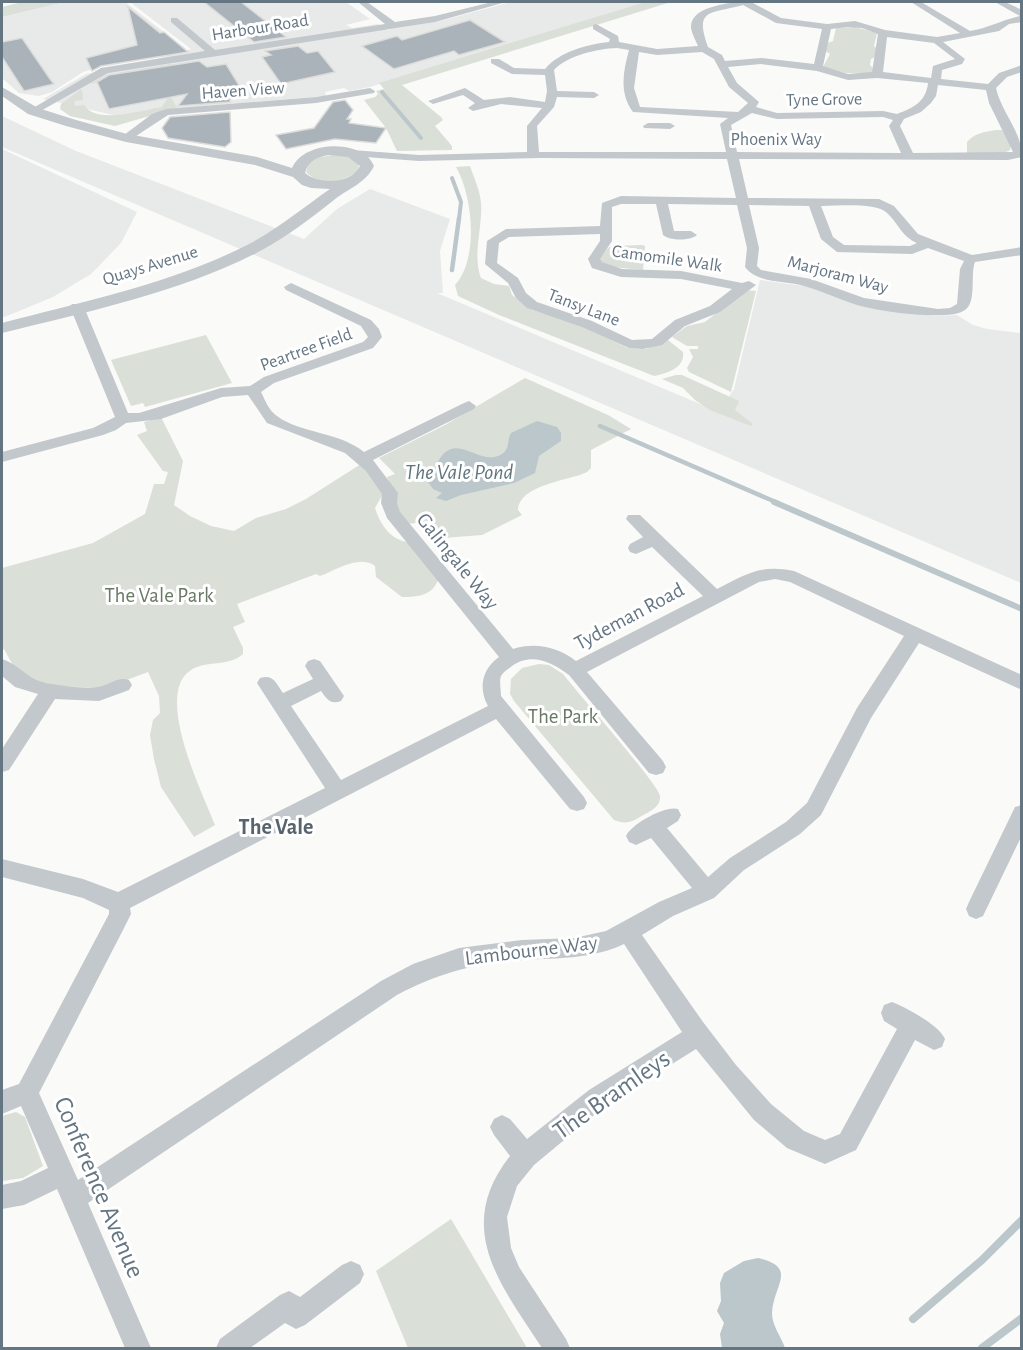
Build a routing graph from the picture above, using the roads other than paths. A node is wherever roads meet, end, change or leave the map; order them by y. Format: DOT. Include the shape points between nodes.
graph roads {
  1 [pos="366,2"];
  2 [pos="501,2"];
  3 [pos="744,2"];
  4 [pos="915,2"];
  5 [pos="999,2"];
  6 [pos="1022,14"];
  7 [pos="1022,19"];
  8 [pos="174,20"];
  9 [pos="394,26"];
  10 [pos="596,27"];
  11 [pos="826,27"];
  12 [pos="883,33"];
  13 [pos="970,35"];
  14 [pos="937,40"];
  15 [pos="614,45"];
  16 [pos="635,48"];
  17 [pos="704,49"];
  18 [pos="213,53"];
  19 [pos="495,61"];
  20 [pos="723,64"];
  21 [pos="818,68"];
  22 [pos="1022,68"];
  23 [pos="549,72"];
  24 [pos="877,75"];
  25 [pos="934,81"];
  26 [pos="991,87"];
  27 [pos="2,91"];
  28 [pos="370,91"];
  29 [pos="594,93"];
  30 [pos="552,94"];
  31 [pos="433,101"];
  32 [pos="548,106"];
  33 [pos="750,109"];
  34 [pos="33,111"];
  35 [pos="655,112"];
  36 [pos="739,115"];
  37 [pos="898,118"];
  38 [pos="670,126"];
  39 [pos="126,138"];
  40 [pos="1021,152"];
  41 [pos="352,153"];
  42 [pos="533,155"];
  43 [pos="308,157"];
  44 [pos="732,157"];
  45 [pos="909,157"];
  46 [pos="419,158"];
  47 [pos="257,161"];
  48 [pos="366,172"];
  49 [pos="302,178"];
  50 [pos="348,183"];
  51 [pos="661,201"];
  52 [pos="743,201"];
  53 [pos="814,202"];
  54 [pos="300,216"];
  55 [pos="606,230"];
  56 [pos="691,235"];
  57 [pos="928,243"];
  58 [pos="1022,251"];
  59 [pos="971,259"];
  60 [pos="761,274"];
  61 [pos="291,287"];
  62 [pos="746,288"];
  63 [pos="77,307"];
  64 [pos="2,327"];
  65 [pos="254,391"];
  66 [pos="469,406"];
  67 [pos="123,417"];
  68 [pos="2,457"];
  69 [pos="363,459"];
  70 [pos="634,519"];
  71 [pos="654,539"];
  72 [pos="636,548"];
  73 [pos="714,597"];
  74 [pos="915,634"];
  75 [pos="510,658"];
  76 [pos="2,666"];
  77 [pos="314,666"];
  78 [pos="575,670"];
  79 [pos="1020,682"];
  80 [pos="266,683"];
  81 [pos="123,685"];
  82 [pos="50,691"];
  83 [pos="99,694"];
  84 [pos="279,703"];
  85 [pos="499,709"];
  86 [pos="88,711"];
  87 [pos="3,765"];
  88 [pos="656,767"];
  89 [pos="337,790"];
  90 [pos="577,803"];
  91 [pos="1022,813"];
  92 [pos="671,815"];
  93 [pos="2,868"];
  94 [pos="707,891"];
  95 [pos="118,903"];
  96 [pos="976,909"];
  97 [pos="628,932"];
  98 [pos="698,1035"];
  99 [pos="934,1039"];
  100 [pos="27,1092"];
  101 [pos="2,1102"];
  102 [pos="502,1127"];
  103 [pos="525,1156"];
  104 [pos="63,1173"];
  105 [pos="2,1197"];
  106 [pos="74,1197"];
  107 [pos="351,1274"];
  108 [pos="138,1348"];
  109 [pos="229,1348"];
  110 [pos="558,1348"];
  1 -- 9 [label="street"];
  2 -- 9 [label="street, Harbour Road"];
  3 -- 11 [label="street" via="779,21"];
  3 -- 17 [label="street" via="710,10 698,19 696,30"];
  4 -- 13 [label="street"];
  5 -- 6 [label="street"];
  7 -- 13 [label="street"];
  8 -- 18 [label="street"];
  9 -- 18 [label="street, Harbour Road"];
  10 -- 15 [label="street" via="615,38"];
  11 -- 12 [label="street" via="853,24"];
  11 -- 21 [label="street"];
  12 -- 14 [label="street"];
  12 -- 24 [label="street"];
  13 -- 14 [label="street"];
  14 -- 25 [label="street" via="960,59 937,68"];
  15 -- 16 [label="street"];
  15 -- 23 [label="street" via="592,47 557,61"];
  16 -- 17 [label="street" via="657,52"];
  16 -- 35 [label="street" via="628,83 632,103 639,111"];
  17 -- 20 [label="street"];
  18 -- 34 [label="street, Harbour Road" via="105,70"];
  19 -- 23 [label="street" via="512,70"];
  20 -- 21 [label="street" via="758,61"];
  20 -- 33 [label="street" via="733,85 753,101"];
  21 -- 24 [label="street" via="848,77"];
  22 -- 26 [label="street" via="1003,75"];
  23 -- 30 [label="street"];
  24 -- 25 [label="street"];
  25 -- 26 [label="street"];
  25 -- 37 [label="street" via="933,94 926,103"];
  26 -- 40 [label="street, Phoenix Way" via="994,103"];
  27 -- 34 [label="street"];
  28 -- 39 [label="street, Haven View" via="316,100 166,112"];
  29 -- 30 [label="street"];
  30 -- 32 [label="street"];
  31 -- 32 [label="street" via="465,91 477,106 506,100"];
  32 -- 42 [label="street" via="532,126"];
  33 -- 36 [label="street"];
  33 -- 37 [label="street, Tyne Grove" via="777,116 883,114"];
  34 -- 39 [label="street"];
  35 -- 36 [label="street"];
  35 -- 38 [label="street" via="652,126"];
  36 -- 44 [label="street, Marjoram Way" via="725,124"];
  37 -- 45 [label="street" via="894,127"];
  39 -- 47 [label="street"];
  40 -- 45 [label="street, Phoenix Way" via="1008,157"];
  41 -- 43 [label="street" via="325,152"];
  41 -- 46 [label="street, Phoenix Way"];
  41 -- 48 [label="street" via="365,161"];
  42 -- 44 [label="street, Phoenix Way"];
  42 -- 46 [label="street, Phoenix Way"];
  43 -- 47 [label="street"];
  43 -- 49 [label="street" via="297,168"];
  44 -- 45 [label="street, Phoenix Way"];
  44 -- 52 [label="street, Marjoram Way"];
  46 -- 48 [label="street, Phoenix Way"];
  47 -- 49 [label="street"];
  48 -- 50 [label="street, Quays Avenue"];
  49 -- 50 [label="street" via="326,186"];
  49 -- 54 [label="street" via="307,195"];
  50 -- 54 [label="street, Quays Avenue"];
  51 -- 52 [label="street, Camomile Walk"];
  51 -- 55 [label="street, Camomile Walk" via="609,203 605,208"];
  51 -- 56 [label="street, Camomile Walk" via="669,235"];
  52 -- 53 [label="street, Camomile Walk"];
  52 -- 60 [label="street, Marjoram Way" via="753,248 751,267"];
  53 -- 57 [label="street, Camomile Walk" via="886,205 908,232"];
  53 -- 57 [label="street" via="825,236 837,248 912,250"];
  54 -- 63 [label="street, Quays Avenue" via="286,230 215,264"];
  55 -- 62 [label="street, Camomile Walk" via="605,244 594,259 597,265 621,273 681,275"];
  55 -- 62 [label="street, Tansy Lane" via="506,232 493,241 491,264 513,281 521,295 537,309 587,324 632,345 657,342 680,323 715,309"];
  57 -- 59 [label="street, Camomile Walk"];
  58 -- 59 [label="street"];
  59 -- 60 [label="street, Marjoram Way" via="963,308 946,313 864,303 806,282"];
  60 -- 62 [label="street, Tansy Lane"];
  61 -- 65 [label="street, Peartree Field" via="366,323 375,337 368,345 269,380"];
  63 -- 64 [label="street, Quays Avenue"];
  63 -- 67 [label="street"];
  65 -- 67 [label="street" via="225,392 147,416"];
  65 -- 69 [label="street, Galingale Way" via="266,414 276,423 332,440"];
  66 -- 69 [label="street"];
  67 -- 68 [label="street" via="98,432"];
  69 -- 75 [label="street, Galingale Way" via="387,488 393,514"];
  70 -- 71 [label="street"];
  71 -- 72 [label="street"];
  71 -- 73 [label="street"];
  73 -- 74 [label="street, Tydeman Road" via="760,575 783,574"];
  73 -- 78 [label="street, Tydeman Road"];
  74 -- 79 [label="street, Tydeman Road"];
  74 -- 94 [label="street, Lambourne Way" via="864,713 814,809 793,828 737,864"];
  75 -- 78 [label="street, Tydeman Road" via="523,652 541,652 558,657"];
  75 -- 85 [label="street" via="496,669 490,682"];
  76 -- 82 [label="street" via="16,679"];
  77 -- 84 [label="street" via="330,689"];
  78 -- 88 [label="street"];
  80 -- 84 [label="street"];
  81 -- 83 [label="street"];
  82 -- 83 [label="street"];
  82 -- 87 [label="street"];
  83 -- 86 [label="street"];
  84 -- 89 [label="street"];
  85 -- 89 [label="street"];
  85 -- 90 [label="street"];
  89 -- 95 [label="street"];
  91 -- 96 [label="street"];
  92 -- 94 [label="street" via="644,831"];
  93 -- 95 [label="street" via="110,897"];
  94 -- 97 [label="street, Lambourne Way"];
  95 -- 100 [label="street, Conference Avenue" via="116,923"];
  97 -- 98 [label="street"];
  97 -- 106 [label="street, Lambourne Way" via="586,946 470,956 421,971 389,988"];
  98 -- 99 [label="street" via="770,1119 808,1147 827,1153 837,1152 848,1142 901,1019"];
  98 -- 103 [label="street, The Bramleys" via="597,1098"];
  100 -- 101 [label="street"];
  100 -- 104 [label="street, Conference Avenue"];
  102 -- 103 [label="street"];
  103 -- 110 [label="street, The Bramleys" via="507,1179 495,1218 498,1249 510,1276"];
  104 -- 105 [label="street" via="24,1193"];
  104 -- 106 [label="street, Conference Avenue"];
  106 -- 108 [label="street, Conference Avenue"];
  107 -- 109 [label="street" via="296,1316 289,1304"];
}
